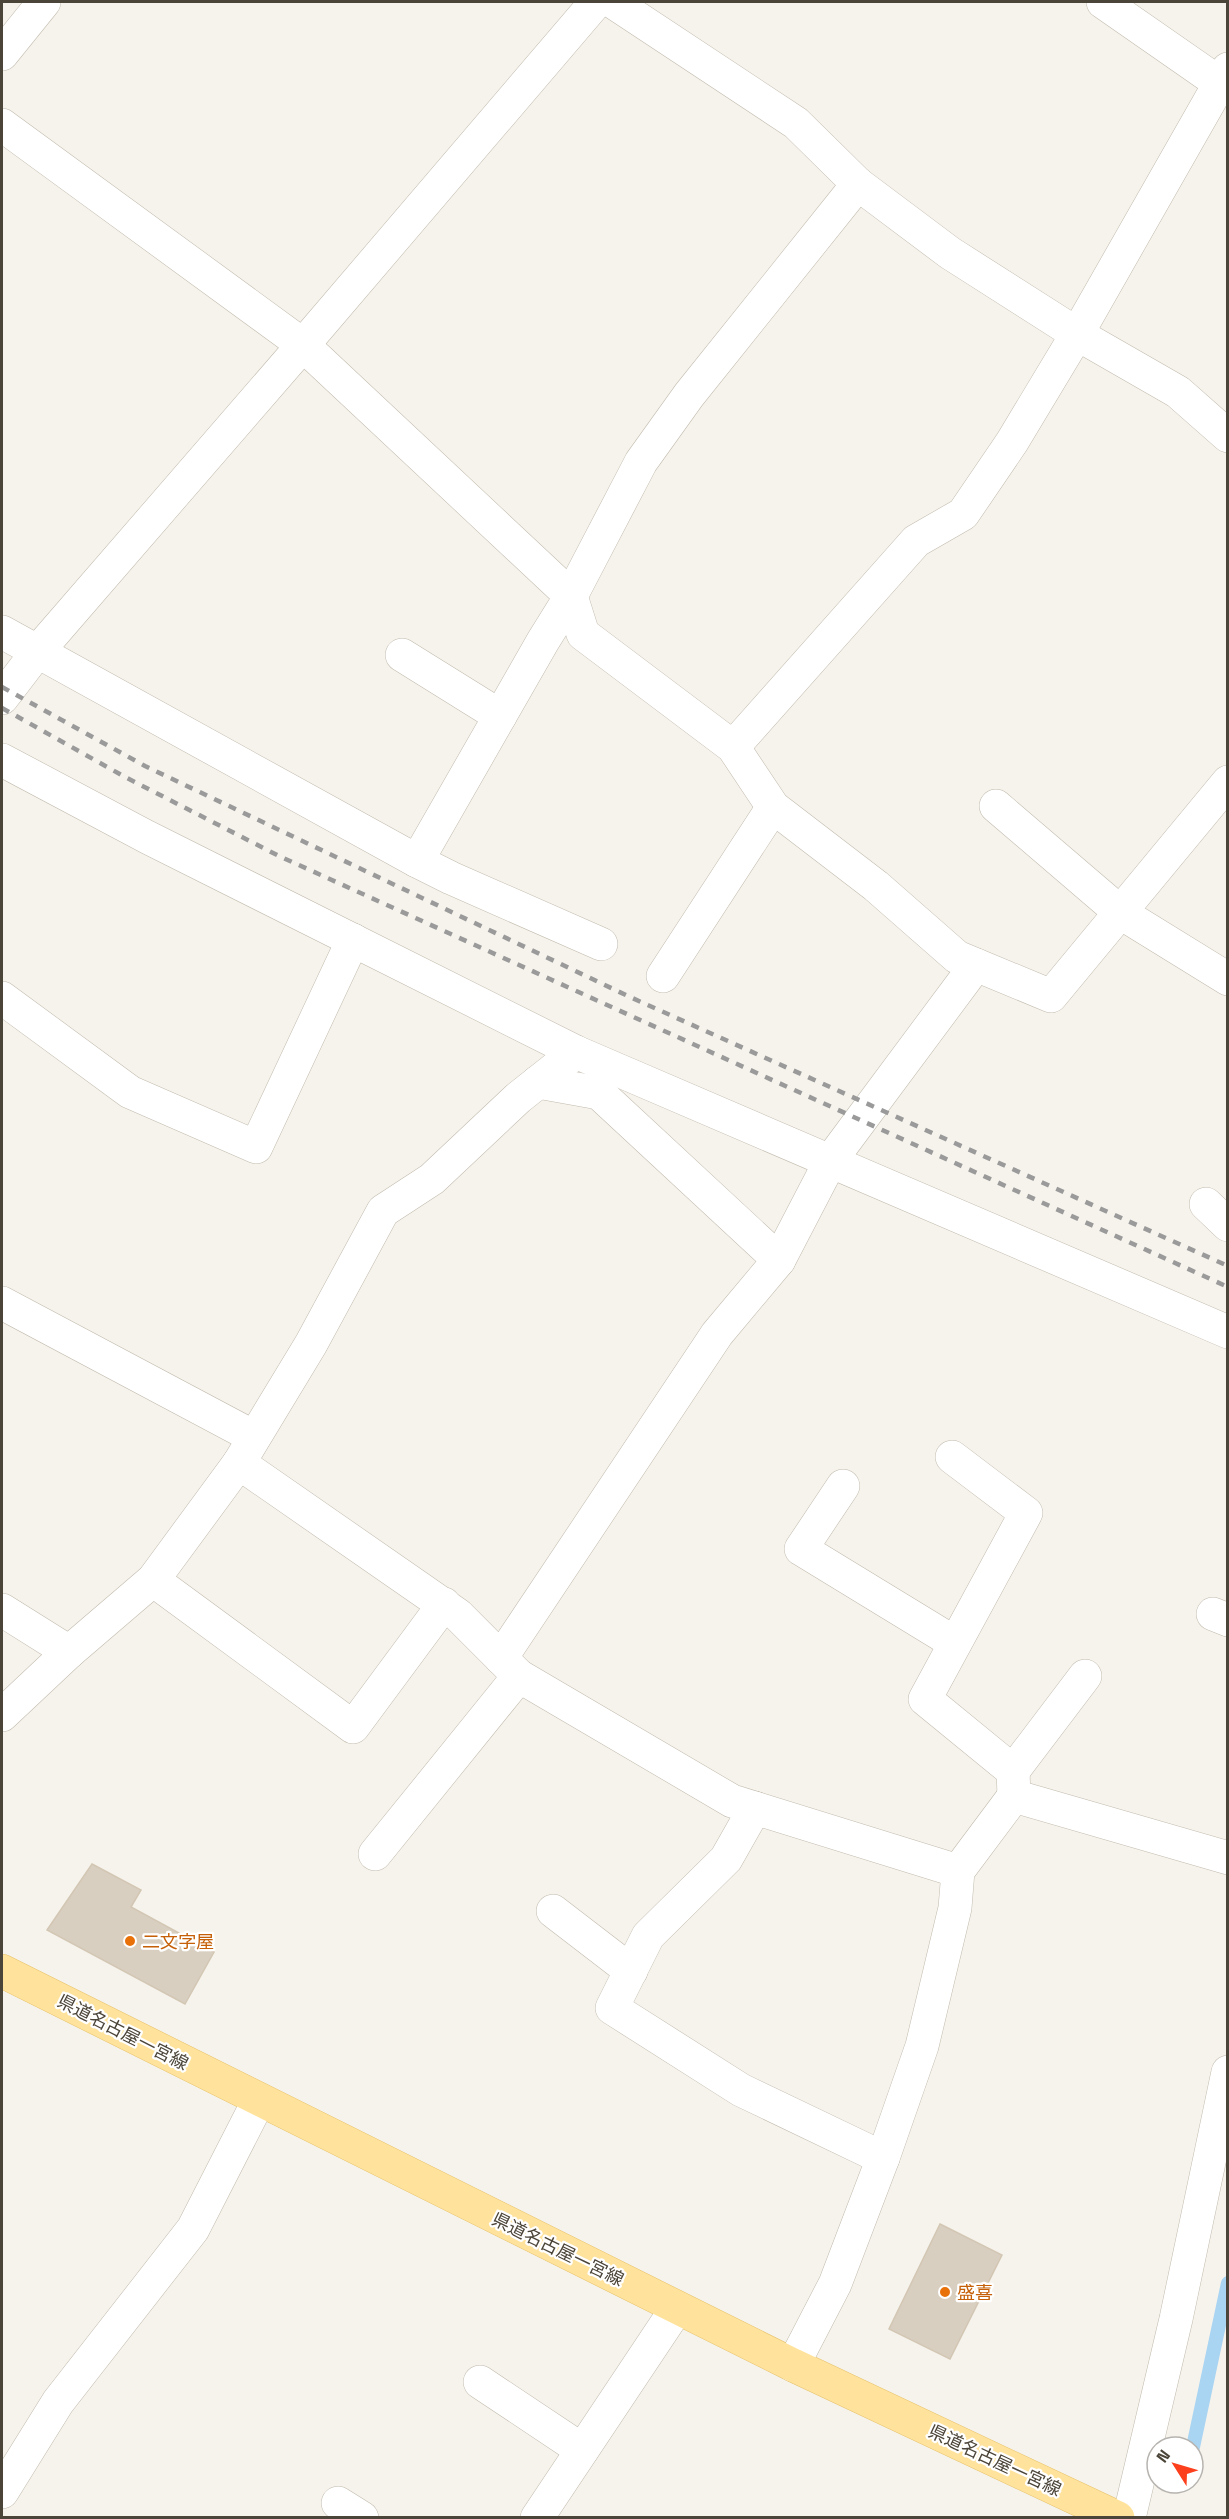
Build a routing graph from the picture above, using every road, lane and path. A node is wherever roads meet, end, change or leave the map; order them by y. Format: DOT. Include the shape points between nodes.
graph roads {
  1 [pos="44,2"];
  2 [pos="596,2"];
  3 [pos="613,2"];
  4 [pos="1103,2"];
  5 [pos="2,54"];
  6 [pos="1225,80"];
  7 [pos="2,125"];
  8 [pos="858,184"];
  9 [pos="1077,334"];
  10 [pos="303,345"];
  11 [pos="1227,436"];
  12 [pos="571,596"];
  13 [pos="2,632"];
  14 [pos="38,651"];
  15 [pos="402,655"];
  16 [pos="2,698"];
  17 [pos="500,716"];
  18 [pos="733,747"];
  19 [pos="2,760"];
  20 [pos="1227,782"];
  21 [pos="996,806"];
  22 [pos="773,807"];
  23 [pos="417,861"];
  24 [pos="1121,913"];
  25 [pos="353,940"];
  26 [pos="601,944"];
  27 [pos="976,965"];
  28 [pos="663,976"];
  29 [pos="1227,979"];
  30 [pos="2,998"];
  31 [pos="576,1052"];
  32 [pos="538,1082"];
  33 [pos="831,1160"];
  34 [pos="779,1260"];
  35 [pos="2,1303"];
  36 [pos="1227,1332"];
  37 [pos="247,1450"];
  38 [pos="952,1457"];
  39 [pos="843,1486"];
  40 [pos="153,1580"];
  41 [pos="444,1604"];
  42 [pos="2,1610"];
  43 [pos="955,1643"];
  44 [pos="69,1652"];
  45 [pos="510,1667"];
  46 [pos="1085,1676"];
  47 [pos="2,1715"];
  48 [pos="1013,1784"];
  49 [pos="755,1808"];
  50 [pos="375,1854"];
  51 [pos="1227,1858"];
  52 [pos="958,1871"];
  53 [pos="552,1911"];
  54 [pos="2,1971"];
  55 [pos="631,1971"];
  56 [pos="1227,2072"];
  57 [pos="259,2100"];
  58 [pos="883,2158"];
  59 [pos="677,2308"];
  60 [pos="793,2365"];
  61 [pos="480,2382"];
  62 [pos="582,2450"];
  63 [pos="2,2492"];
  64 [pos="537,2517"];
  65 [pos="1118,2517"];
  66 [pos="1129,2517"];
  1 -- 5 [label="street"];
  2 -- 10 [label="street"];
  3 -- 8 [label="street" via="796,123"];
  4 -- 6 [label="street"];
  6 -- 9 [label="street"];
  7 -- 10 [label="street"];
  8 -- 9 [label="street" via="950,253"];
  8 -- 12 [label="street" via="689,395 641,462"];
  9 -- 11 [label="street" via="1179,392"];
  9 -- 18 [label="street" via="963,514 916,541"];
  10 -- 12 [label="street"];
  10 -- 14 [label="street"];
  12 -- 17 [label="street"];
  12 -- 18 [label="street" via="583,634"];
  13 -- 14 [label="street"];
  14 -- 16 [label="street"];
  14 -- 23 [label="street"];
  15 -- 17 [label="street"];
  17 -- 23 [label="street"];
  18 -- 22 [label="street"];
  19 -- 25 [label="street"];
  20 -- 24 [label="street"];
  21 -- 24 [label="street"];
  22 -- 27 [label="street" via="876,886 957,957"];
  22 -- 28 [label="street"];
  23 -- 26 [label="street"];
  24 -- 27 [label="street" via="1051,996"];
  24 -- 29 [label="street"];
  25 -- 30 [label="street" via="256,1147 130,1092"];
  25 -- 31 [label="street"];
  27 -- 33 [label="street"];
  31 -- 32 [label="street"];
  31 -- 33 [label="street"];
  32 -- 34 [label="street" via="599,1093"];
  32 -- 37 [label="street" via="432,1179 383,1211 311,1344"];
  33 -- 34 [label="street"];
  33 -- 36 [label="street"];
  34 -- 45 [label="street" via="717,1334"];
  35 -- 37 [label="street"];
  37 -- 40 [label="street"];
  37 -- 41 [label="street"];
  38 -- 43 [label="street" via="1026,1513"];
  39 -- 43 [label="street" via="801,1549"];
  40 -- 41 [label="street" via="353,1727"];
  40 -- 44 [label="street"];
  41 -- 45 [label="street"];
  42 -- 44 [label="street"];
  43 -- 48 [label="street" via="925,1699"];
  44 -- 47 [label="street"];
  45 -- 49 [label="street" via="732,1801"];
  45 -- 50 [label="street"];
  46 -- 48 [label="street"];
  48 -- 51 [label="street"];
  48 -- 52 [label="street"];
  49 -- 52 [label="street"];
  49 -- 55 [label="street" via="726,1859 648,1936"];
  52 -- 58 [label="street" via="955,1908 922,2046"];
  53 -- 55 [label="street"];
  54 -- 57 [label="main road, 県道名古屋一宮線"];
  55 -- 58 [label="street" via="612,2008 741,2090"];
  56 -- 66 [label="street" via="1176,2319"];
  57 -- 59 [label="main road, 県道名古屋一宮線"];
  57 -- 63 [label="street" via="193,2229 58,2402"];
  58 -- 60 [label="street" via="834,2284"];
  59 -- 60 [label="main road, 県道名古屋一宮線"];
  59 -- 62 [label="street"];
  60 -- 65 [label="main road, 県道名古屋一宮線"];
  61 -- 62 [label="street"];
  62 -- 64 [label="street"];
}
